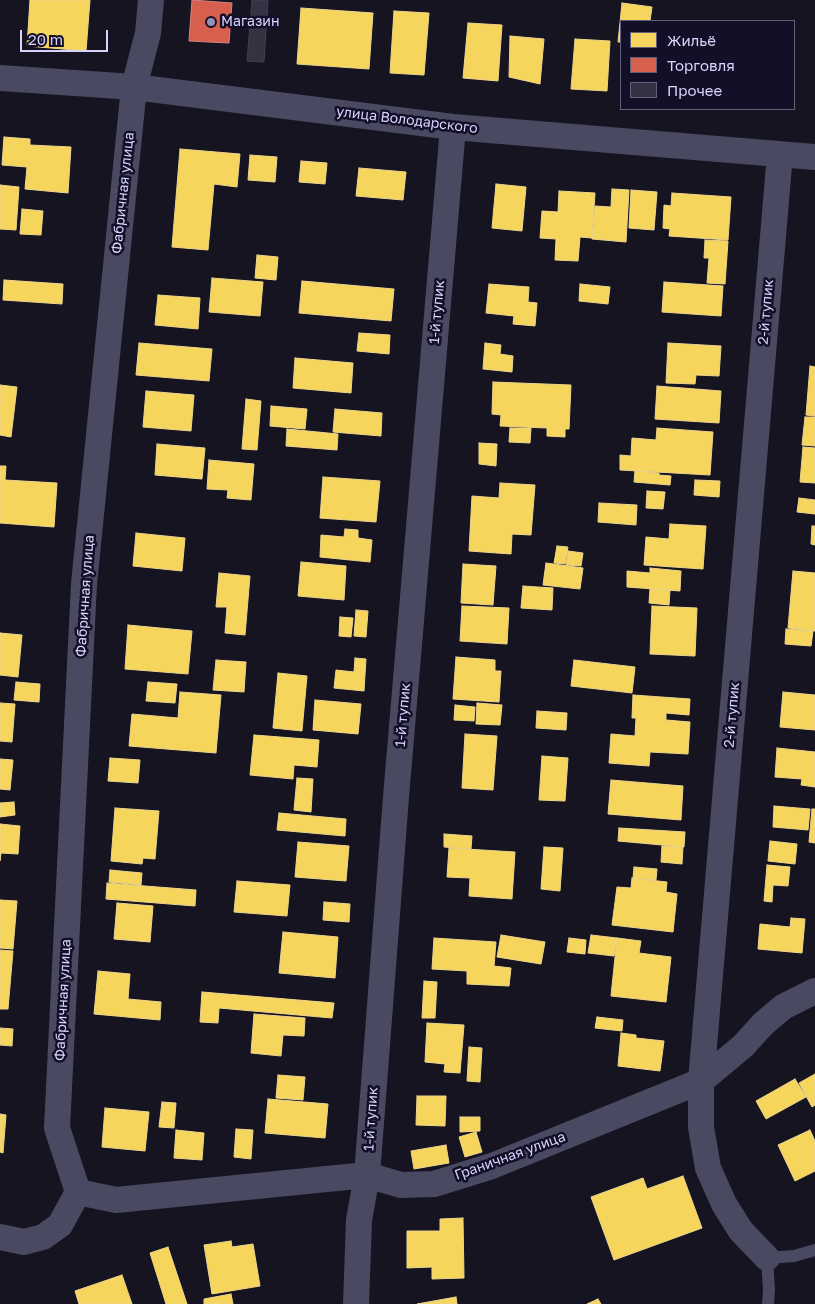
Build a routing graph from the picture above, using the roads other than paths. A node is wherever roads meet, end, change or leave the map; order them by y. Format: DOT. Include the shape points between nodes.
graph roads {
  1 [pos="151,0"];
  2 [pos="0,78"];
  3 [pos="134,87"];
  4 [pos="453,127"];
  5 [pos="780,154"];
  6 [pos="815,157"];
  7 [pos="815,991"];
  8 [pos="701,1081"];
  9 [pos="367,1175"];
  10 [pos="78,1192"];
  11 [pos="0,1237"];
  12 [pos="815,1250"];
  13 [pos="767,1258"];
  14 [pos="356,1304"];
  15 [pos="768,1304"];
  1 -- 3 [label="street, Фабричная улица" via="148,33"];
  2 -- 3 [label="street, улица Володарского"];
  3 -- 4 [label="street, улица Володарского"];
  3 -- 10 [label="street, Фабричная улица" via="84,584 57,1128"];
  4 -- 5 [label="street, улица Володарского"];
  4 -- 9 [label="street, 1-й тупик"];
  5 -- 6 [label="street, улица Володарского"];
  5 -- 8 [label="street, 2-й тупик"];
  7 -- 8 [label="street, Граничная улица" via="783,1008"];
  8 -- 9 [label="street, Граничная улица" via="492,1166 434,1184 401,1185"];
  8 -- 13 [label="street, 2-й тупик" via="701,1127 708,1168 724,1204 741,1231"];
  9 -- 10 [label="street, Граничная улица" via="116,1200"];
  9 -- 14 [label="street, 1-й тупик" via="359,1220"];
  10 -- 11 [label="street" via="60,1225 43,1238 24,1242"];
  12 -- 13 [label="lane"];
  13 -- 15 [label="lane"];
}
